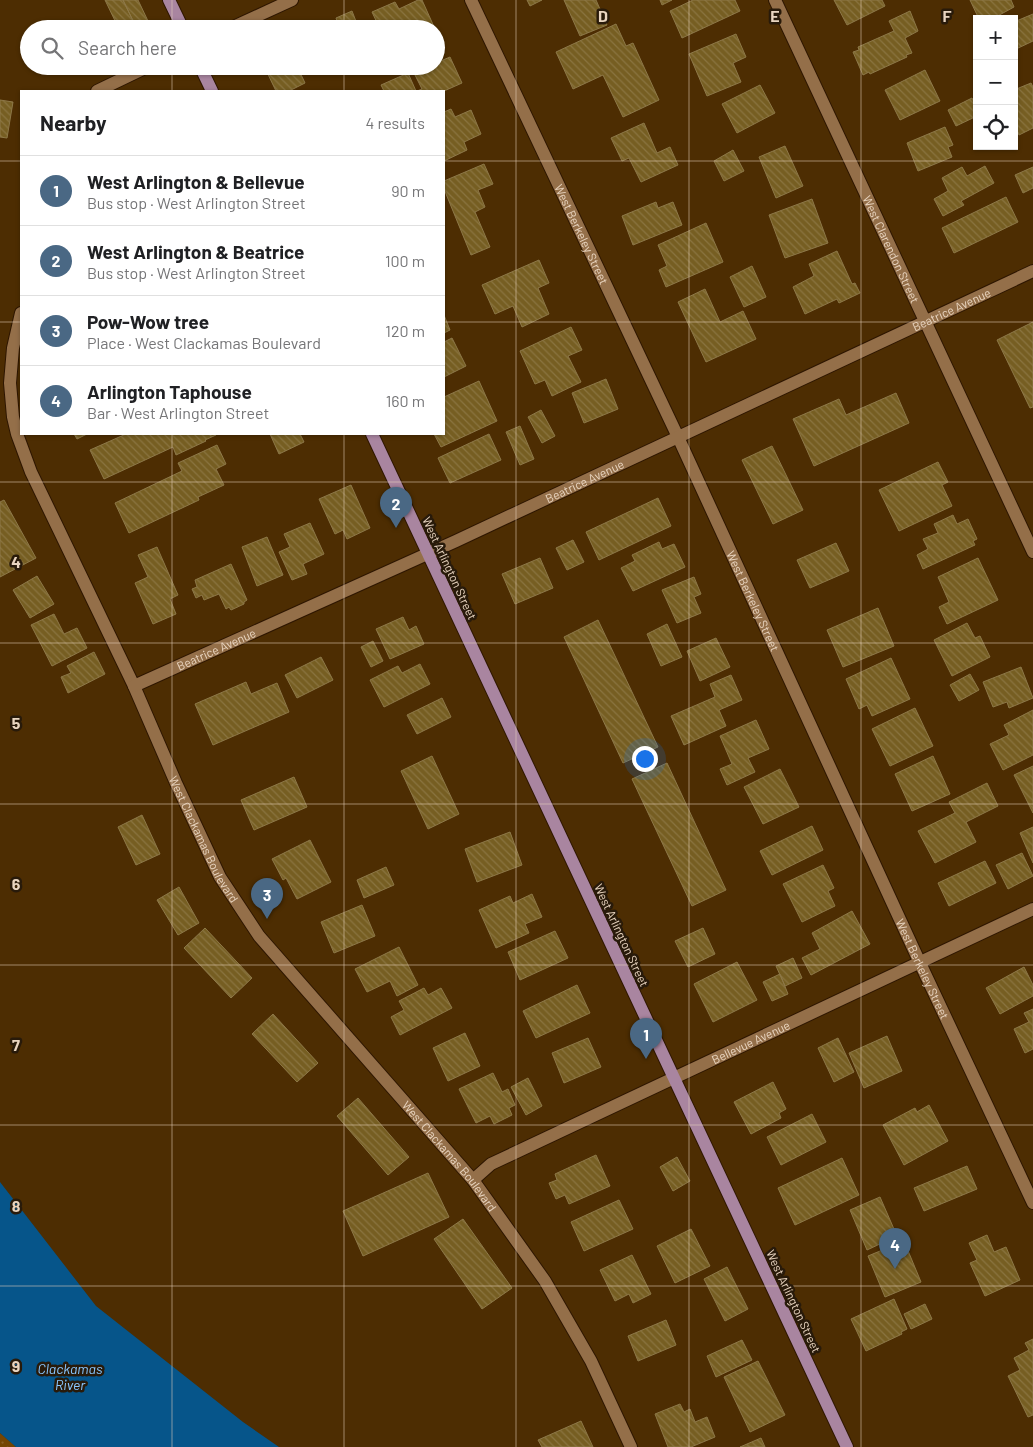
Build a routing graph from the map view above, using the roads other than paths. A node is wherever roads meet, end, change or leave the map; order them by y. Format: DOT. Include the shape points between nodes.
graph roads {
  1 [pos="169,0"];
  2 [pos="292,0"];
  3 [pos="471,0"];
  4 [pos="775,0"];
  5 [pos="179,20"];
  6 [pos="249,20"];
  7 [pos="130,75"];
  8 [pos="204,75"];
  9 [pos="99,90"];
  10 [pos="212,90"];
  11 [pos="1033,271"];
  12 [pos="20,317"];
  13 [pos="925,322"];
  14 [pos="372,435"];
  15 [pos="678,437"];
  16 [pos="1033,552"];
  17 [pos="429,554"];
  18 [pos="134,686"];
  19 [pos="1033,909"];
  20 [pos="920,963"];
  21 [pos="674,1078"];
  22 [pos="473,1180"];
  23 [pos="1033,1203"];
  24 [pos="631,1447"];
  25 [pos="847,1447"];
  1 -- 5 [label="main road"];
  2 -- 6 [label="street"];
  3 -- 15 [label="street, West Berkeley Street"];
  4 -- 13 [label="street, West Clarendon Street"];
  7 -- 9 [label="street"];
  8 -- 10 [label="main road"];
  11 -- 13 [label="street, Beatrice Avenue"];
  12 -- 18 [label="street, West Clackamas Boulevard" via="10,383 17,434 31,472"];
  13 -- 15 [label="street, Beatrice Avenue"];
  13 -- 16 [label="street, West Clarendon Street"];
  14 -- 17 [label="main road, West Arlington Street"];
  15 -- 17 [label="street, Beatrice Avenue"];
  15 -- 20 [label="street, West Berkeley Street"];
  17 -- 18 [label="street, Beatrice Avenue"];
  17 -- 21 [label="main road, West Arlington Street"];
  18 -- 22 [label="street, West Clackamas Boulevard" via="220,876 259,936"];
  19 -- 20 [label="street, Bellevue Avenue"];
  20 -- 21 [label="street, Bellevue Avenue"];
  20 -- 23 [label="street, West Berkeley Street"];
  21 -- 22 [label="street, Bellevue Avenue" via="491,1164"];
  21 -- 25 [label="main road, West Arlington Street"];
  22 -- 24 [label="street, West Clackamas Boulevard" via="545,1281 591,1361"];
}
